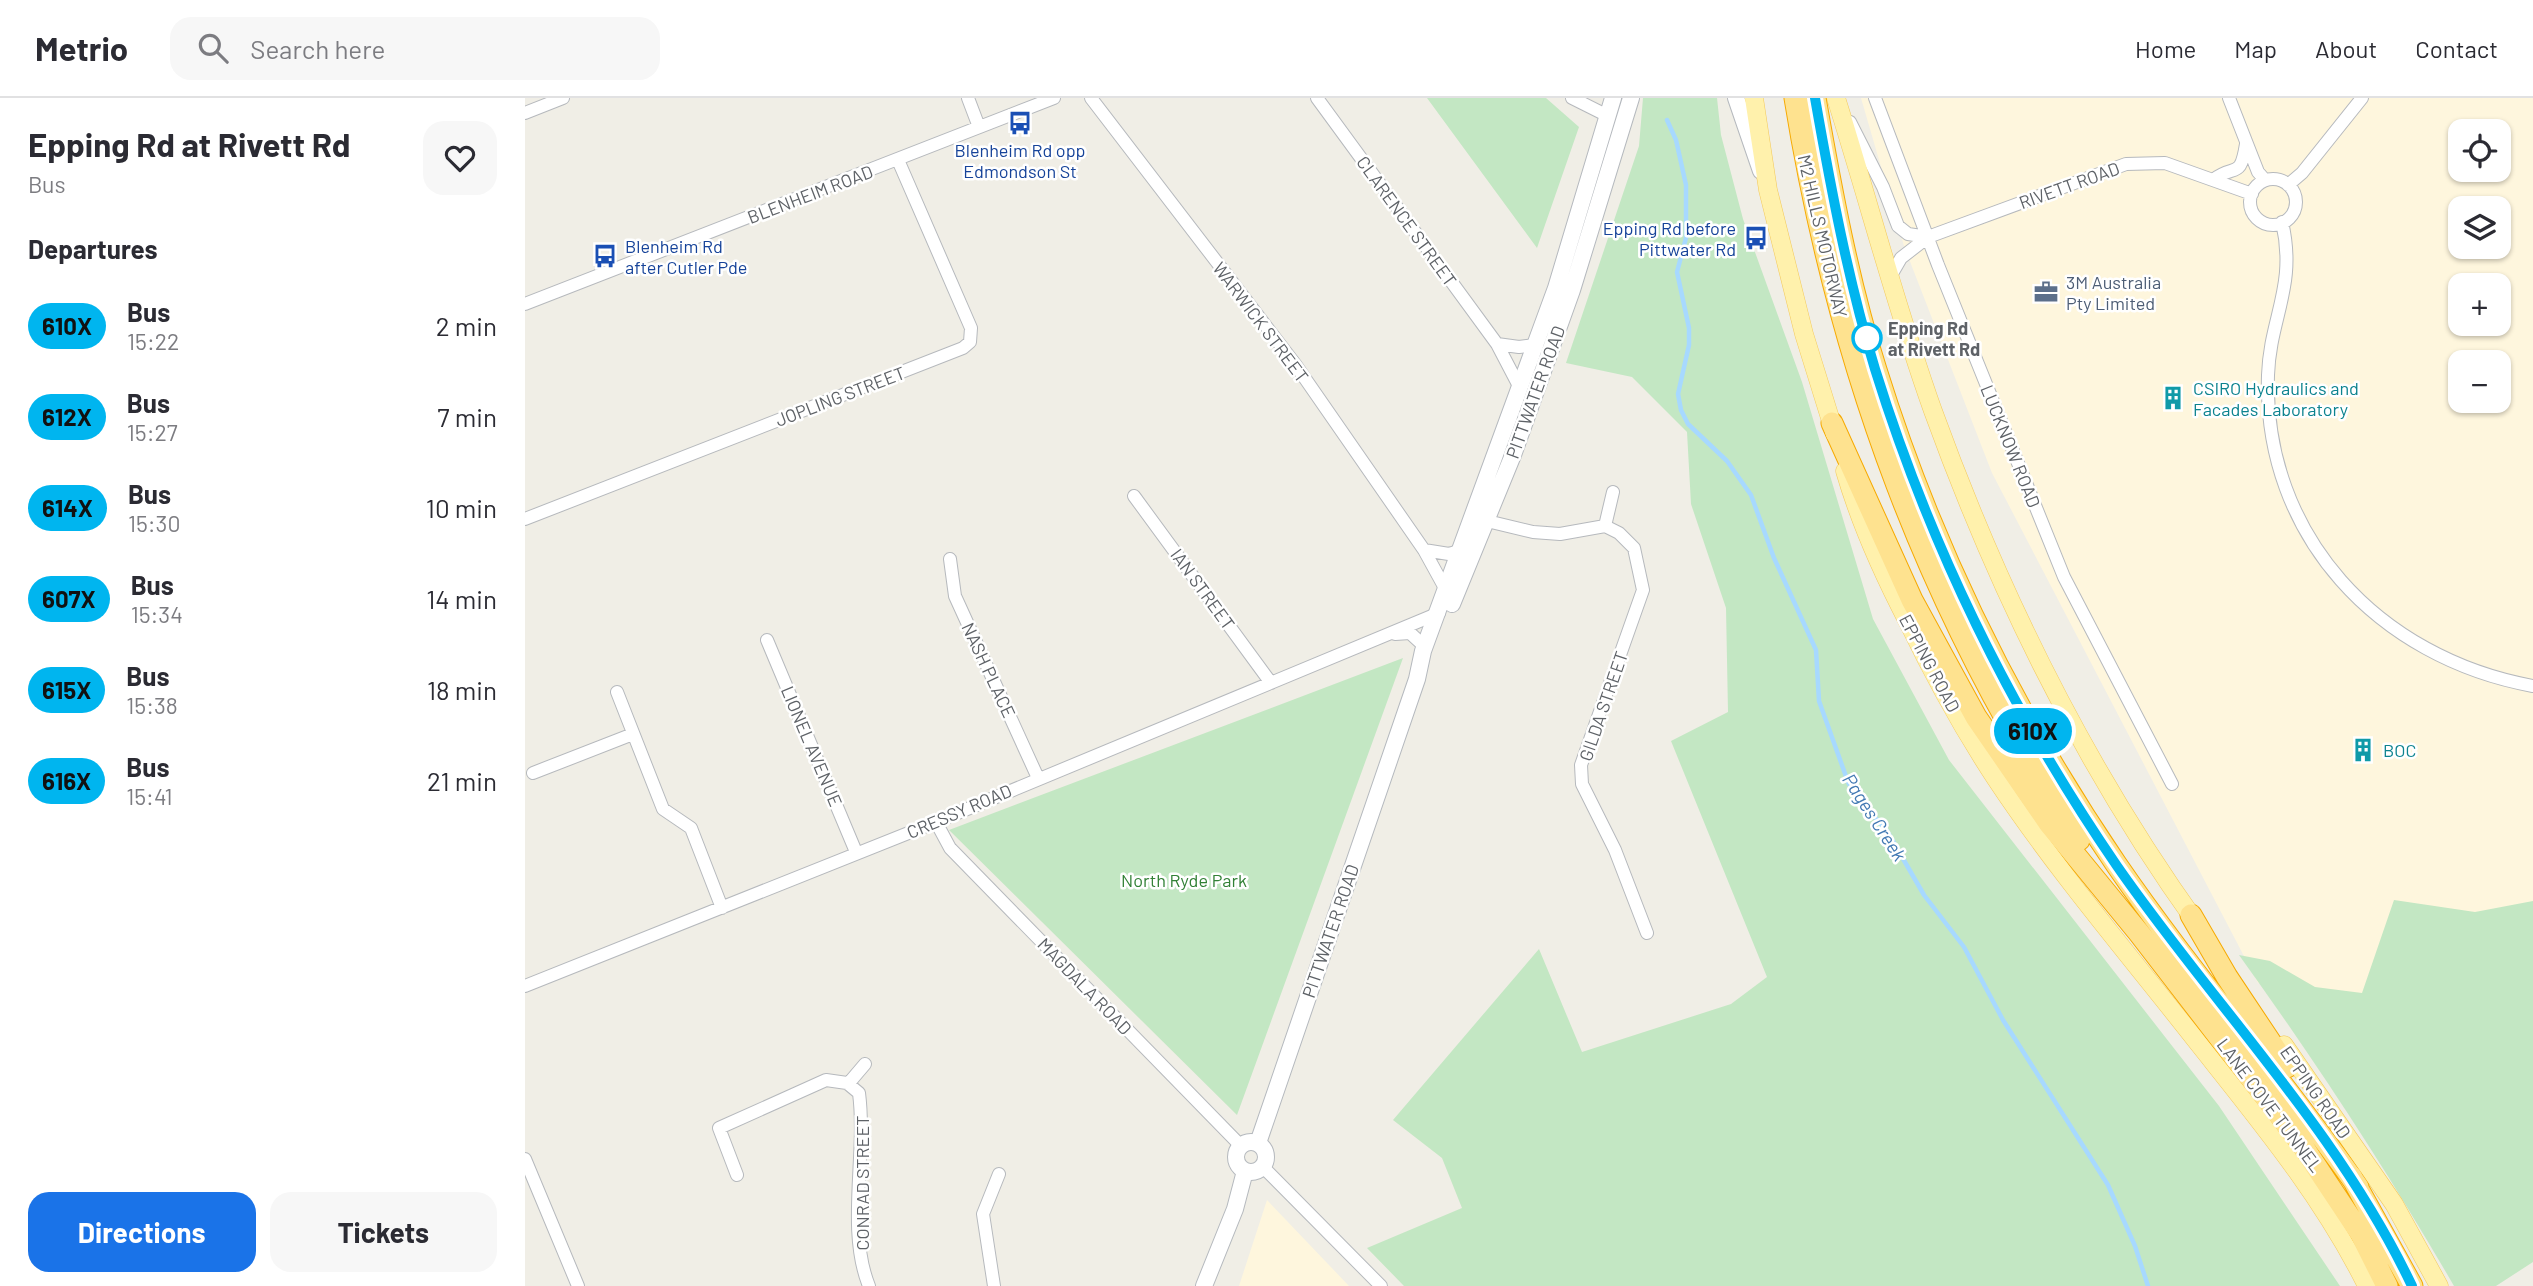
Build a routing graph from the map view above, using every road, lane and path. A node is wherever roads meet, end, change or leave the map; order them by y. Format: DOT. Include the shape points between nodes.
graph roads {
  1 [pos="563,98"];
  2 [pos="968,98"];
  3 [pos="1054,98"];
  4 [pos="1091,98"];
  5 [pos="1317,98"];
  6 [pos="1572,98"];
  7 [pos="1613,98"];
  8 [pos="1631,98"];
  9 [pos="1736,98"];
  10 [pos="1755,98"];
  11 [pos="1795,98"];
  12 [pos="1815,98"];
  13 [pos="1875,98"];
  14 [pos="2229,98"];
  15 [pos="2362,98"];
  16 [pos="1836,99"];
  17 [pos="525,113"];
  18 [pos="1606,115"];
  19 [pos="1623,120"];
  20 [pos="979,127"];
  21 [pos="2246,143"];
  22 [pos="898,160"];
  23 [pos="2213,180"];
  24 [pos="2265,180"];
  25 [pos="2288,185"];
  26 [pos="1768,190"];
  27 [pos="2252,194"];
  28 [pos="2282,222"];
  29 [pos="1928,237"];
  30 [pos="1890,276"];
  31 [pos="525,304"];
  32 [pos="1497,344"];
  33 [pos="1535,345"];
  34 [pos="1520,388"];
  35 [pos="1832,423"];
  36 [pos="1488,480"];
  37 [pos="1613,492"];
  38 [pos="1135,496"];
  39 [pos="525,519"];
  40 [pos="1487,521"];
  41 [pos="1605,526"];
  42 [pos="1463,545"];
  43 [pos="1424,550"];
  44 [pos="950,559"];
  45 [pos="1446,590"];
  46 [pos="1439,612"];
  47 [pos="1392,635"];
  48 [pos="767,640"];
  49 [pos="1423,651"];
  50 [pos="1417,679"];
  51 [pos="1271,683"];
  52 [pos="2533,687"];
  53 [pos="617,692"];
  54 [pos="633,734"];
  55 [pos="533,773"];
  56 [pos="1038,778"];
  57 [pos="2172,784"];
  58 [pos="936,822"];
  59 [pos="856,852"];
  60 [pos="722,908"];
  61 [pos="2191,915"];
  62 [pos="1647,933"];
  63 [pos="2139,933"];
  64 [pos="525,986"];
  65 [pos="865,1064"];
  66 [pos="848,1084"];
  67 [pos="1258,1143"];
  68 [pos="1241,1146"];
  69 [pos="525,1159"];
  70 [pos="1262,1167"];
  71 [pos="1245,1171"];
  72 [pos="999,1174"];
  73 [pos="737,1175"];
  74 [pos="2358,1186"];
  75 [pos="577,1286"];
  76 [pos="869,1286"];
  77 [pos="994,1286"];
  78 [pos="1204,1286"];
  79 [pos="1381,1286"];
  80 [pos="2367,1286"];
  81 [pos="2388,1286"];
  82 [pos="2411,1286"];
  83 [pos="2439,1286"];
  1 -- 17 [label="street"];
  2 -- 20 [label="street"];
  3 -- 20 [label="street, BLENHEIM ROAD"];
  4 -- 43 [label="street, WARWICK STREET" via="1295,364"];
  5 -- 32 [label="street, CLARENCE STREET"];
  6 -- 18 [label="street"];
  7 -- 18 [label="main road, PITTWATER ROAD"];
  8 -- 19 [label="main road, PITTWATER ROAD"];
  9 -- 26 [label="main road"];
  10 -- 26 [label="main road, EPPING ROAD"];
  11 -- 63 [label="highway, M2 HILLS MOTORWAY" via="1837,303 1903,505 1989,690 2050,797"];
  12 -- 74 [label="highway, M2 HILLS MOTORWAY" via="1875,368 1930,524 1981,635 2055,769 2118,867"];
  13 -- 29 [label="street, LUCKNOW ROAD"];
  14 -- 21 [label="street"];
  15 -- 25 [label="street"];
  16 -- 29 [label="street" via="1883,187 1898,226 1908,234"];
  16 -- 30 [label="main road, EPPING ROAD"];
  18 -- 19 [label="main road"];
  18 -- 33 [label="main road, PITTWATER ROAD"];
  19 -- 40 [label="main road, PITTWATER ROAD" via="1572,290"];
  20 -- 22 [label="street, BLENHEIM ROAD"];
  21 -- 23 [label="street" via="2236,172"];
  21 -- 24 [label="street"];
  22 -- 31 [label="street, BLENHEIM ROAD"];
  22 -- 39 [label="street, JOPLING STREET" via="971,328 970,342"];
  23 -- 27 [label="street, RIVETT ROAD"];
  23 -- 29 [label="street, RIVETT ROAD" via="2165,163 2126,164"];
  24 -- 25 [label="street"];
  24 -- 27 [label="street"];
  25 -- 28 [label="street" via="2295,206"];
  26 -- 35 [label="main road, EPPING ROAD"];
  27 -- 28 [label="street" via="2251,208 2260,221"];
  28 -- 52 [label="street" via="2288,256 2268,372 2271,439 2307,537 2355,598 2418,647 2475,673"];
  29 -- 30 [label="street, RIVETT ROAD" via="1901,258"];
  29 -- 57 [label="street, LUCKNOW ROAD" via="2064,577"];
  30 -- 61 [label="main road, EPPING ROAD" via="1933,409 2013,607 2133,830"];
  32 -- 33 [label="street"];
  32 -- 34 [label="street, CLARENCE STREET"];
  33 -- 34 [label="main road, PITTWATER ROAD"];
  34 -- 36 [label="main road, PITTWATER ROAD"];
  35 -- 63 [label="highway" via="1912,600 1976,717 2049,823"];
  35 -- 80 [label="main road, EPPING ROAD" via="1861,518 1895,597 1988,767 2031,830 2272,1138 2323,1209"];
  36 -- 40 [label="street"];
  36 -- 42 [label="main road, PITTWATER ROAD"];
  37 -- 41 [label="street"];
  38 -- 51 [label="street, IAN STREET"];
  40 -- 41 [label="street" via="1560,534"];
  40 -- 42 [label="street"];
  40 -- 50 [label="main road, PITTWATER ROAD"];
  41 -- 62 [label="street, GILDA STREET" via="1634,548 1643,590 1581,765 1583,784"];
  42 -- 43 [label="street" via="1449,554"];
  42 -- 45 [label="main road, PITTWATER ROAD"];
  43 -- 45 [label="street, WARWICK STREET"];
  44 -- 56 [label="street, NASH PLACE" via="955,596"];
  45 -- 46 [label="main road, PITTWATER ROAD"];
  46 -- 47 [label="street, CRESSY ROAD"];
  46 -- 49 [label="main road, PITTWATER ROAD"];
  47 -- 49 [label="street" via="1410,633"];
  47 -- 51 [label="street, CRESSY ROAD"];
  48 -- 59 [label="street, LIONEL AVENUE"];
  49 -- 50 [label="main road, PITTWATER ROAD"];
  50 -- 67 [label="main road, PITTWATER ROAD"];
  51 -- 56 [label="street, CRESSY ROAD"];
  53 -- 54 [label="street"];
  54 -- 55 [label="street"];
  54 -- 60 [label="street" via="663,809 691,828"];
  56 -- 58 [label="street, CRESSY ROAD"];
  58 -- 59 [label="street, CRESSY ROAD"];
  58 -- 68 [label="street, MAGDALA ROAD" via="950,848"];
  59 -- 60 [label="street, CRESSY ROAD"];
  60 -- 64 [label="street, CRESSY ROAD"];
  61 -- 74 [label="highway"];
  61 -- 83 [label="main road, EPPING ROAD" via="2394,1204"];
  63 -- 81 [label="highway, LANE COVE TUNNEL" via="2300,1142 2361,1234"];
  65 -- 66 [label="street"];
  66 -- 73 [label="street" via="826,1080 719,1128"];
  66 -- 76 [label="street, CONRAD STREET" via="859,1093 863,1125 859,1241"];
  67 -- 68 [label="main road"];
  67 -- 70 [label="main road" via="1266,1154"];
  68 -- 71 [label="main road" via="1236,1159"];
  69 -- 75 [label="street"];
  70 -- 71 [label="main road"];
  70 -- 79 [label="street"];
  71 -- 78 [label="main road"];
  72 -- 77 [label="street" via="983,1214"];
  74 -- 82 [label="highway"];
}
